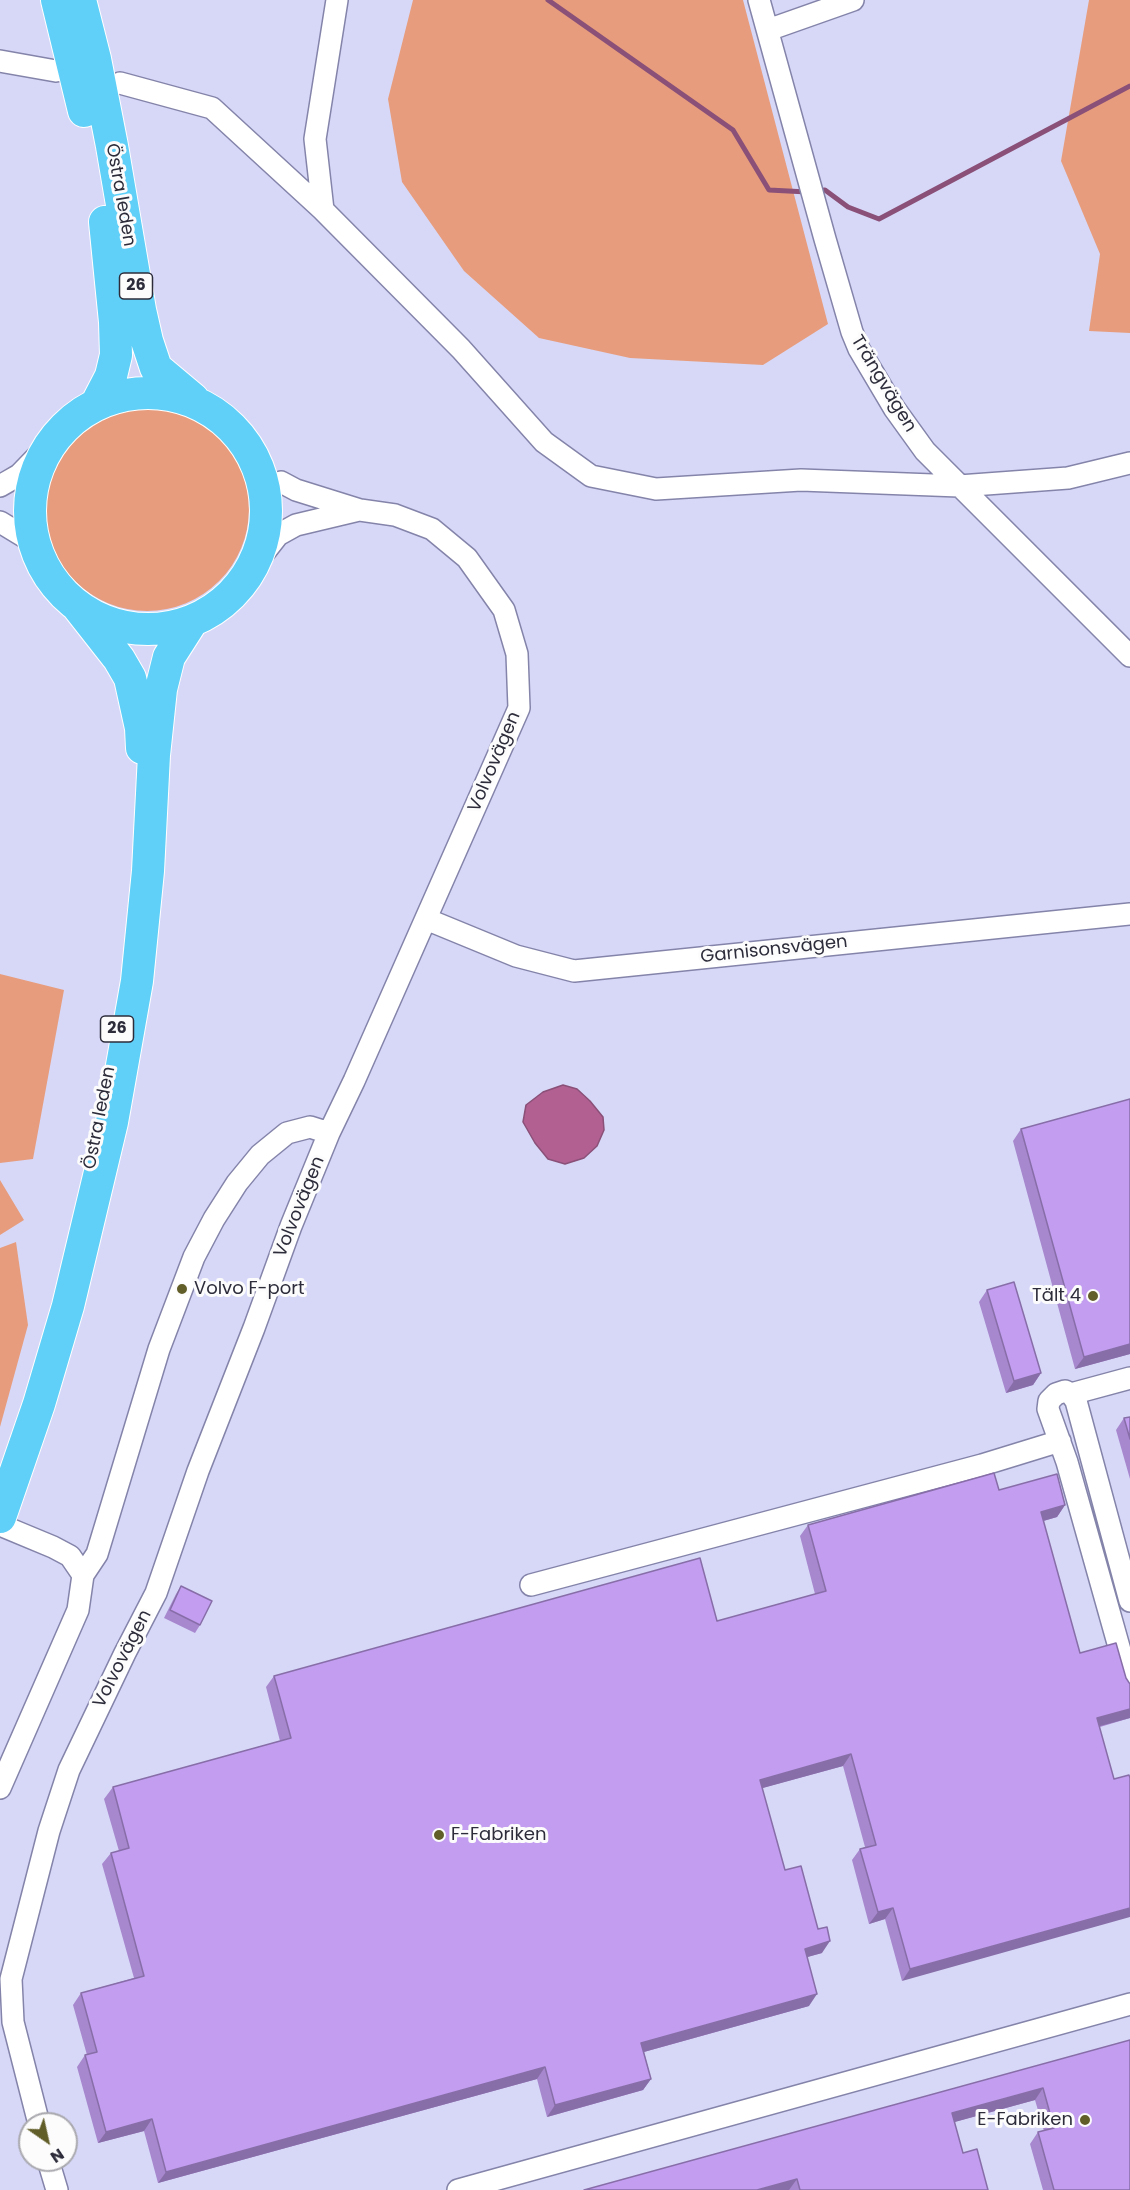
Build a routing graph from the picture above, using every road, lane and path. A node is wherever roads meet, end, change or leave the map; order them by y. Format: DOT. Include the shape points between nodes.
graph roads {
  1 [pos="57,0"];
  2 [pos="80,0"];
  3 [pos="337,0"];
  4 [pos="759,0"];
  5 [pos="853,0"];
  6 [pos="768,30"];
  7 [pos="0,61"];
  8 [pos="56,70"];
  9 [pos="120,82"];
  10 [pos="323,210"];
  11 [pos="96,405"];
  12 [pos="201,405"];
  13 [pos="54,439"];
  14 [pos="1130,463"];
  15 [pos="0,486"];
  16 [pos="959,486"];
  17 [pos="264,489"];
  18 [pos="360,510"];
  19 [pos="0,522"];
  20 [pos="33,542"];
  21 [pos="252,568"];
  22 [pos="79,608"];
  23 [pos="192,621"];
  24 [pos="1130,656"];
  25 [pos="1130,914"];
  26 [pos="426,919"];
  27 [pos="329,1133"];
  28 [pos="1130,1378"];
  29 [pos="1071,1394"];
  30 [pos="1060,1441"];
  31 [pos="19,1458"];
  32 [pos="0,1517"];
  33 [pos="0,1525"];
  34 [pos="83,1575"];
  35 [pos="531,1586"];
  36 [pos="1130,1601"];
  37 [pos="1130,1686"];
  38 [pos="0,1788"];
  39 [pos="1130,2004"];
  40 [pos="36,2112"];
  41 [pos="52,2172"];
  42 [pos="57,2190"];
  43 [pos="458,2190"];
  1 -- 11 [label="highway, Östra leden / 26" via="105,219 116,322 116,355 111,376"];
  2 -- 12 [label="highway, Östra leden / 26" via="95,59 147,341 156,368"];
  3 -- 10 [label="street" via="315,139"];
  4 -- 6 [label="street, Trängvägen"];
  5 -- 6 [label="street"];
  6 -- 16 [label="street, Trängvägen" via="859,349 925,452"];
  7 -- 8 [label="street"];
  9 -- 10 [label="street" via="212,108"];
  10 -- 16 [label="street" via="461,349 544,442 591,476 656,489 801,480"];
  11 -- 12 [label="highway, 26" via="121,396 148,393 175,396"];
  11 -- 13 [label="highway, 26"];
  12 -- 17 [label="highway, 26" via="242,439 256,462"];
  13 -- 15 [label="street" via="19,475"];
  13 -- 20 [label="highway, 26" via="40,462 32,488 29,515"];
  14 -- 16 [label="street" via="1068,478"];
  16 -- 24 [label="street, Trängvägen"];
  17 -- 18 [label="street" via="281,482"];
  17 -- 21 [label="highway, 26" via="265,524"];
  18 -- 21 [label="street" via="296,525 278,535"];
  18 -- 26 [label="street, Volvovägen" via="395,515 432,529 467,558 504,610 517,654 519,708"];
  19 -- 20 [label="street"];
  20 -- 22 [label="highway, 26" via="59,590"];
  21 -- 23 [label="highway, 26" via="216,608"];
  22 -- 23 [label="highway, 26" via="105,622 134,629"];
  22 -- 31 [label="highway, Östra leden / 26" via="130,678 141,728 141,820 116,1035 99,1131 29,1403"];
  23 -- 31 [label="highway, Östra leden / 26" via="170,657 161,689 137,981 112,1122 68,1306"];
  25 -- 26 [label="street, Garnisonsvägen" via="574,971 516,956"];
  26 -- 27 [label="street, Volvovägen"];
  27 -- 34 [label="street" via="310,1127 287,1133 260,1155 214,1219 194,1257 159,1349 97,1554"];
  27 -- 40 [label="street, Volvovägen" via="198,1471 156,1593 69,1770 49,1831 11,1979 13,2022"];
  28 -- 29 [label="street"];
  29 -- 30 [label="street" via="1065,1391 1049,1401 1048,1409"];
  29 -- 36 [label="street" via="1079,1411"];
  30 -- 35 [label="street"];
  30 -- 37 [label="street"];
  31 -- 32 [label="highway, Östra leden / 26"];
  33 -- 34 [label="street" via="70,1557"];
  34 -- 38 [label="street" via="78,1610"];
  39 -- 43 [label="street"];
  41 -- 42 [label="street"];
}
